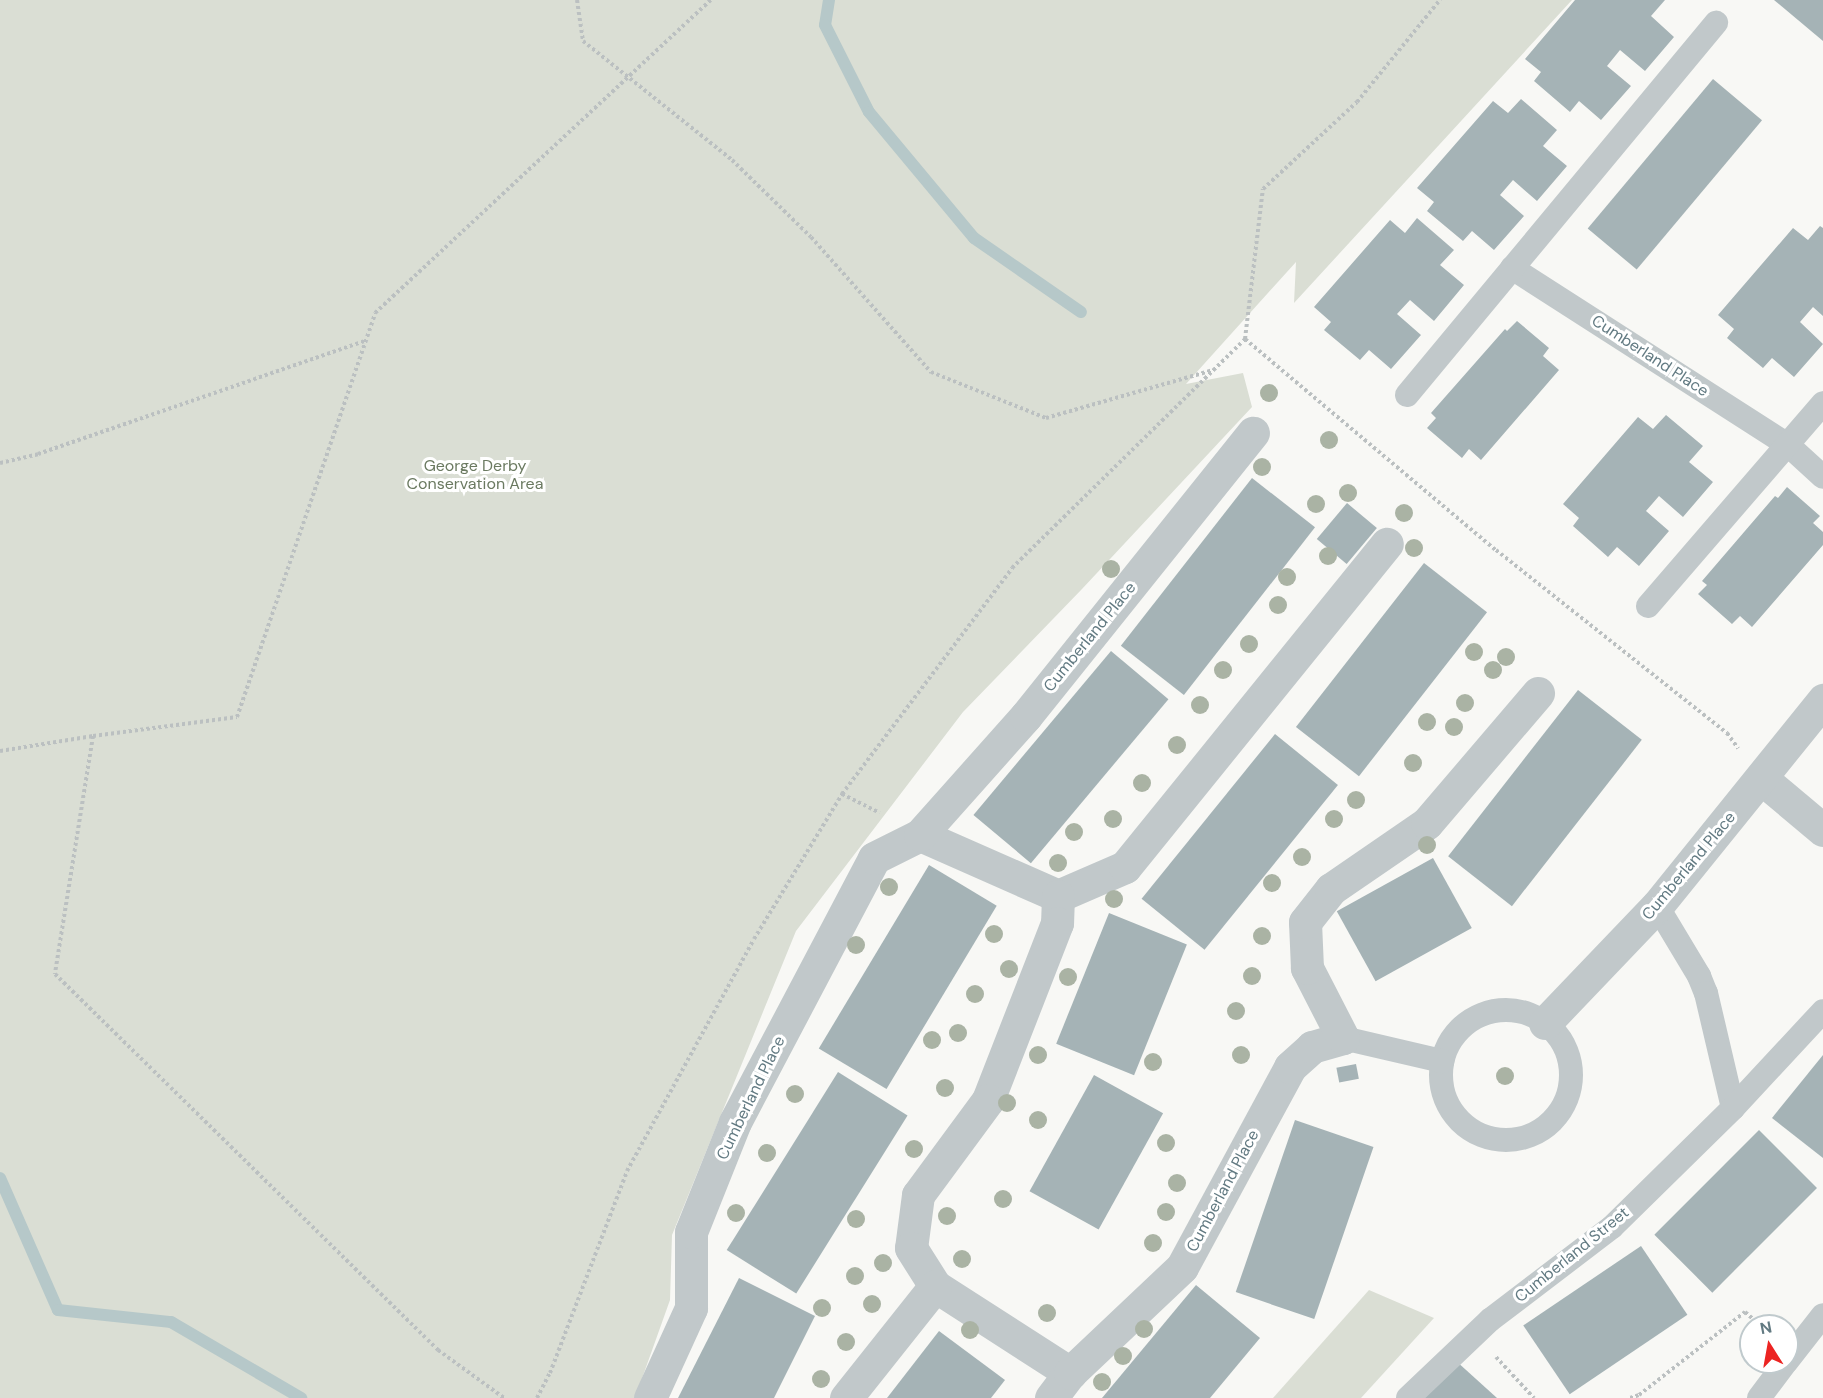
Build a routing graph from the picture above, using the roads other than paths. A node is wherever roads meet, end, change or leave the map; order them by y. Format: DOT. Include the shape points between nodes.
graph roads {
  1 [pos="1716,23"];
  2 [pos="1512,268"];
  3 [pos="1407,395"];
  4 [pos="1823,403"];
  5 [pos="1253,433"];
  6 [pos="1788,445"];
  7 [pos="1823,477"];
  8 [pos="1387,544"];
  9 [pos="1648,606"];
  10 [pos="1538,693"];
  11 [pos="1823,700"];
  12 [pos="1761,778"];
  13 [pos="1823,830"];
  14 [pos="920,835"];
  15 [pos="1058,896"];
  16 [pos="1657,906"];
  17 [pos="1823,1011"];
  18 [pos="1545,1023"];
  19 [pos="1343,1038"];
  20 [pos="1442,1061"];
  21 [pos="1733,1108"];
  22 [pos="935,1286"];
  23 [pos="1823,1315"];
  24 [pos="1799,1346"];
  25 [pos="1778,1374"];
  26 [pos="1060,1385"];
  27 [pos="650,1398"];
  28 [pos="846,1398"];
  29 [pos="1408,1398"];
  30 [pos="1759,1398"];
  1 -- 2 [label="lane"];
  2 -- 3 [label="lane"];
  2 -- 6 [label="lane, Cumberland Place"];
  4 -- 6 [label="lane"];
  5 -- 14 [label="street, Cumberland Place" via="1026,716"];
  6 -- 7 [label="lane, Cumberland Place"];
  6 -- 9 [label="lane"];
  8 -- 15 [label="street" via="1125,867"];
  10 -- 19 [label="street" via="1427,823 1331,889 1305,922 1307,968"];
  11 -- 12 [label="street, Cumberland Place"];
  12 -- 13 [label="street"];
  12 -- 16 [label="street, Cumberland Place"];
  14 -- 15 [label="street"];
  14 -- 27 [label="street, Cumberland Place" via="874,858 735,1122 691,1232 691,1308"];
  15 -- 22 [label="street, Cumberland Place" via="1057,923 988,1100 918,1195 911,1248"];
  16 -- 18 [label="street, Cumberland Place"];
  16 -- 21 [label="lane" via="1706,993"];
  17 -- 21 [label="lane, Cumberland Street"];
  18 -- 20 [label="lane" via="1526,1013 1504,1010 1483,1014 1464,1025 1450,1041"];
  18 -- 20 [label="lane" via="1560,1038 1569,1057 1567,1099 1556,1118 1519,1139 1477,1134 1460,1120 1447,1103"];
  19 -- 20 [label="lane, Cumberland Place"];
  19 -- 26 [label="street, Cumberland Place" via="1312,1047 1290,1067 1182,1267"];
  21 -- 29 [label="lane, Cumberland Street" via="1612,1227 1490,1320"];
  22 -- 26 [label="street, Cumberland Place"];
  22 -- 28 [label="street"];
  23 -- 24 [label="lane"];
  25 -- 30 [label="lane"];
}
